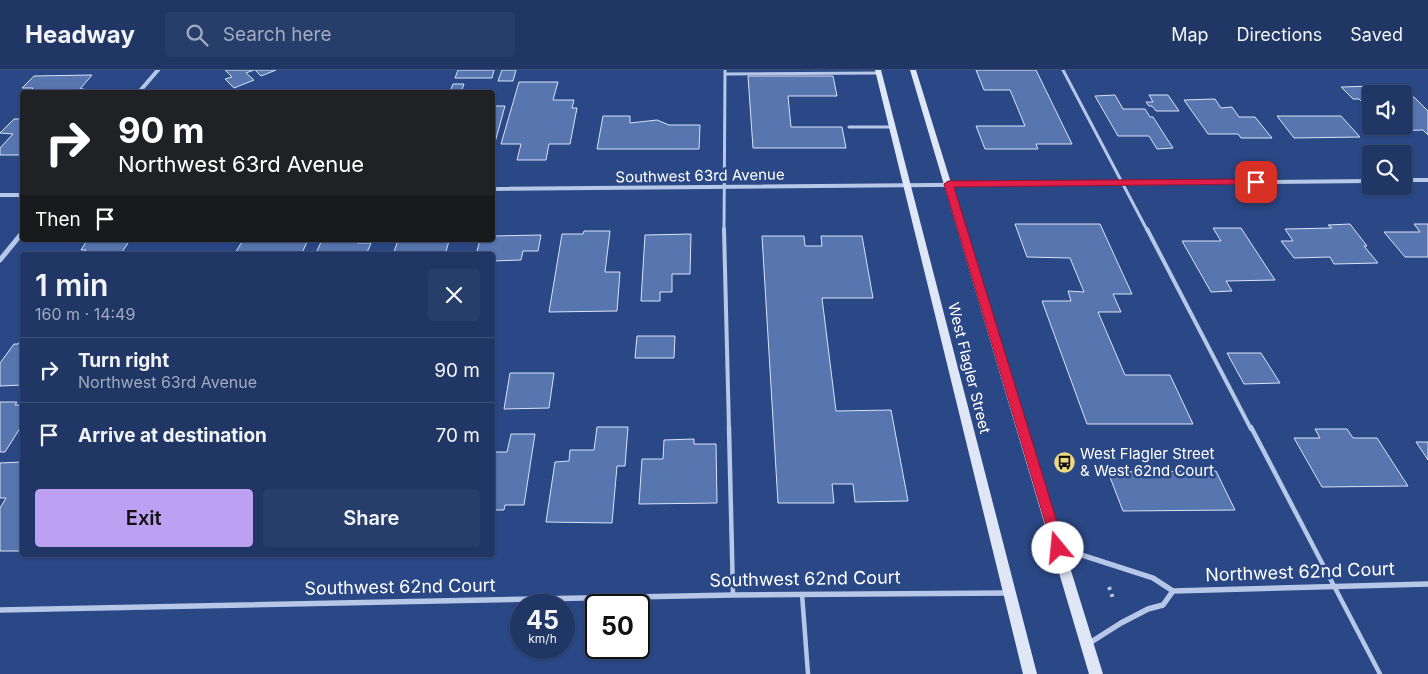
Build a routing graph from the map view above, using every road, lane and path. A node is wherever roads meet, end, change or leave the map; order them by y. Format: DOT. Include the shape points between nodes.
graph roads {
  1 [pos="158,70"];
  2 [pos="913,70"];
  3 [pos="1063,70"];
  4 [pos="879,71"];
  5 [pos="725,72"];
  6 [pos="141,90"];
  7 [pos="848,127"];
  8 [pos="893,127"];
  9 [pos="1362,180"];
  10 [pos="1412,180"];
  11 [pos="1428,180"];
  12 [pos="1122,183"];
  13 [pos="948,184"];
  14 [pos="908,185"];
  15 [pos="724,187"];
  16 [pos="495,189"];
  17 [pos="20,194"];
  18 [pos="0,195"];
  19 [pos="20,235"];
  20 [pos="0,260"];
  21 [pos="1058,548"];
  22 [pos="1107,582"];
  23 [pos="1428,584"];
  24 [pos="1334,585"];
  25 [pos="1173,591"];
  26 [pos="1010,593"];
  27 [pos="802,594"];
  28 [pos="733,595"];
  29 [pos="1114,601"];
  30 [pos="0,610"];
  31 [pos="1087,645"];
  32 [pos="808,674"];
  33 [pos="1030,674"];
  34 [pos="1096,674"];
  35 [pos="1380,674"];
  1 -- 6 [label="street"];
  2 -- 13 [label="main road, West Flagler Street"];
  3 -- 12 [label="lane"];
  4 -- 5 [label="lane"];
  4 -- 8 [label="main road, West Flagler Street"];
  5 -- 15 [label="lane"];
  7 -- 8 [label="lane"];
  8 -- 14 [label="main road, West Flagler Street"];
  9 -- 12 [label="street, Southwest 63rd Avenue"];
  10 -- 11 [label="street"];
  12 -- 13 [label="street, Southwest 63rd Avenue"];
  12 -- 24 [label="lane"];
  13 -- 14 [label="street, Southwest 63rd Avenue"];
  13 -- 21 [label="main road, West Flagler Street"];
  14 -- 15 [label="street, Southwest 63rd Avenue"];
  14 -- 26 [label="main road, West Flagler Street"];
  15 -- 16 [label="street, Southwest 63rd Avenue"];
  15 -- 28 [label="lane"];
  17 -- 18 [label="street"];
  19 -- 20 [label="street"];
  21 -- 25 [label="street" via="1153,578"];
  21 -- 31 [label="main road, West Flagler Street"];
  22 -- 29 [label="path"];
  23 -- 24 [label="street, Northwest 62nd Court"];
  24 -- 25 [label="street, Northwest 62nd Court"];
  24 -- 35 [label="lane"];
  25 -- 31 [label="street" via="1163,604 1121,623"];
  26 -- 27 [label="street, Southwest 62nd Court"];
  26 -- 33 [label="main road, West Flagler Street"];
  27 -- 28 [label="street, Southwest 62nd Court"];
  27 -- 32 [label="lane"];
  28 -- 30 [label="street, Southwest 62nd Court"];
  31 -- 34 [label="main road, West Flagler Street"];
}
